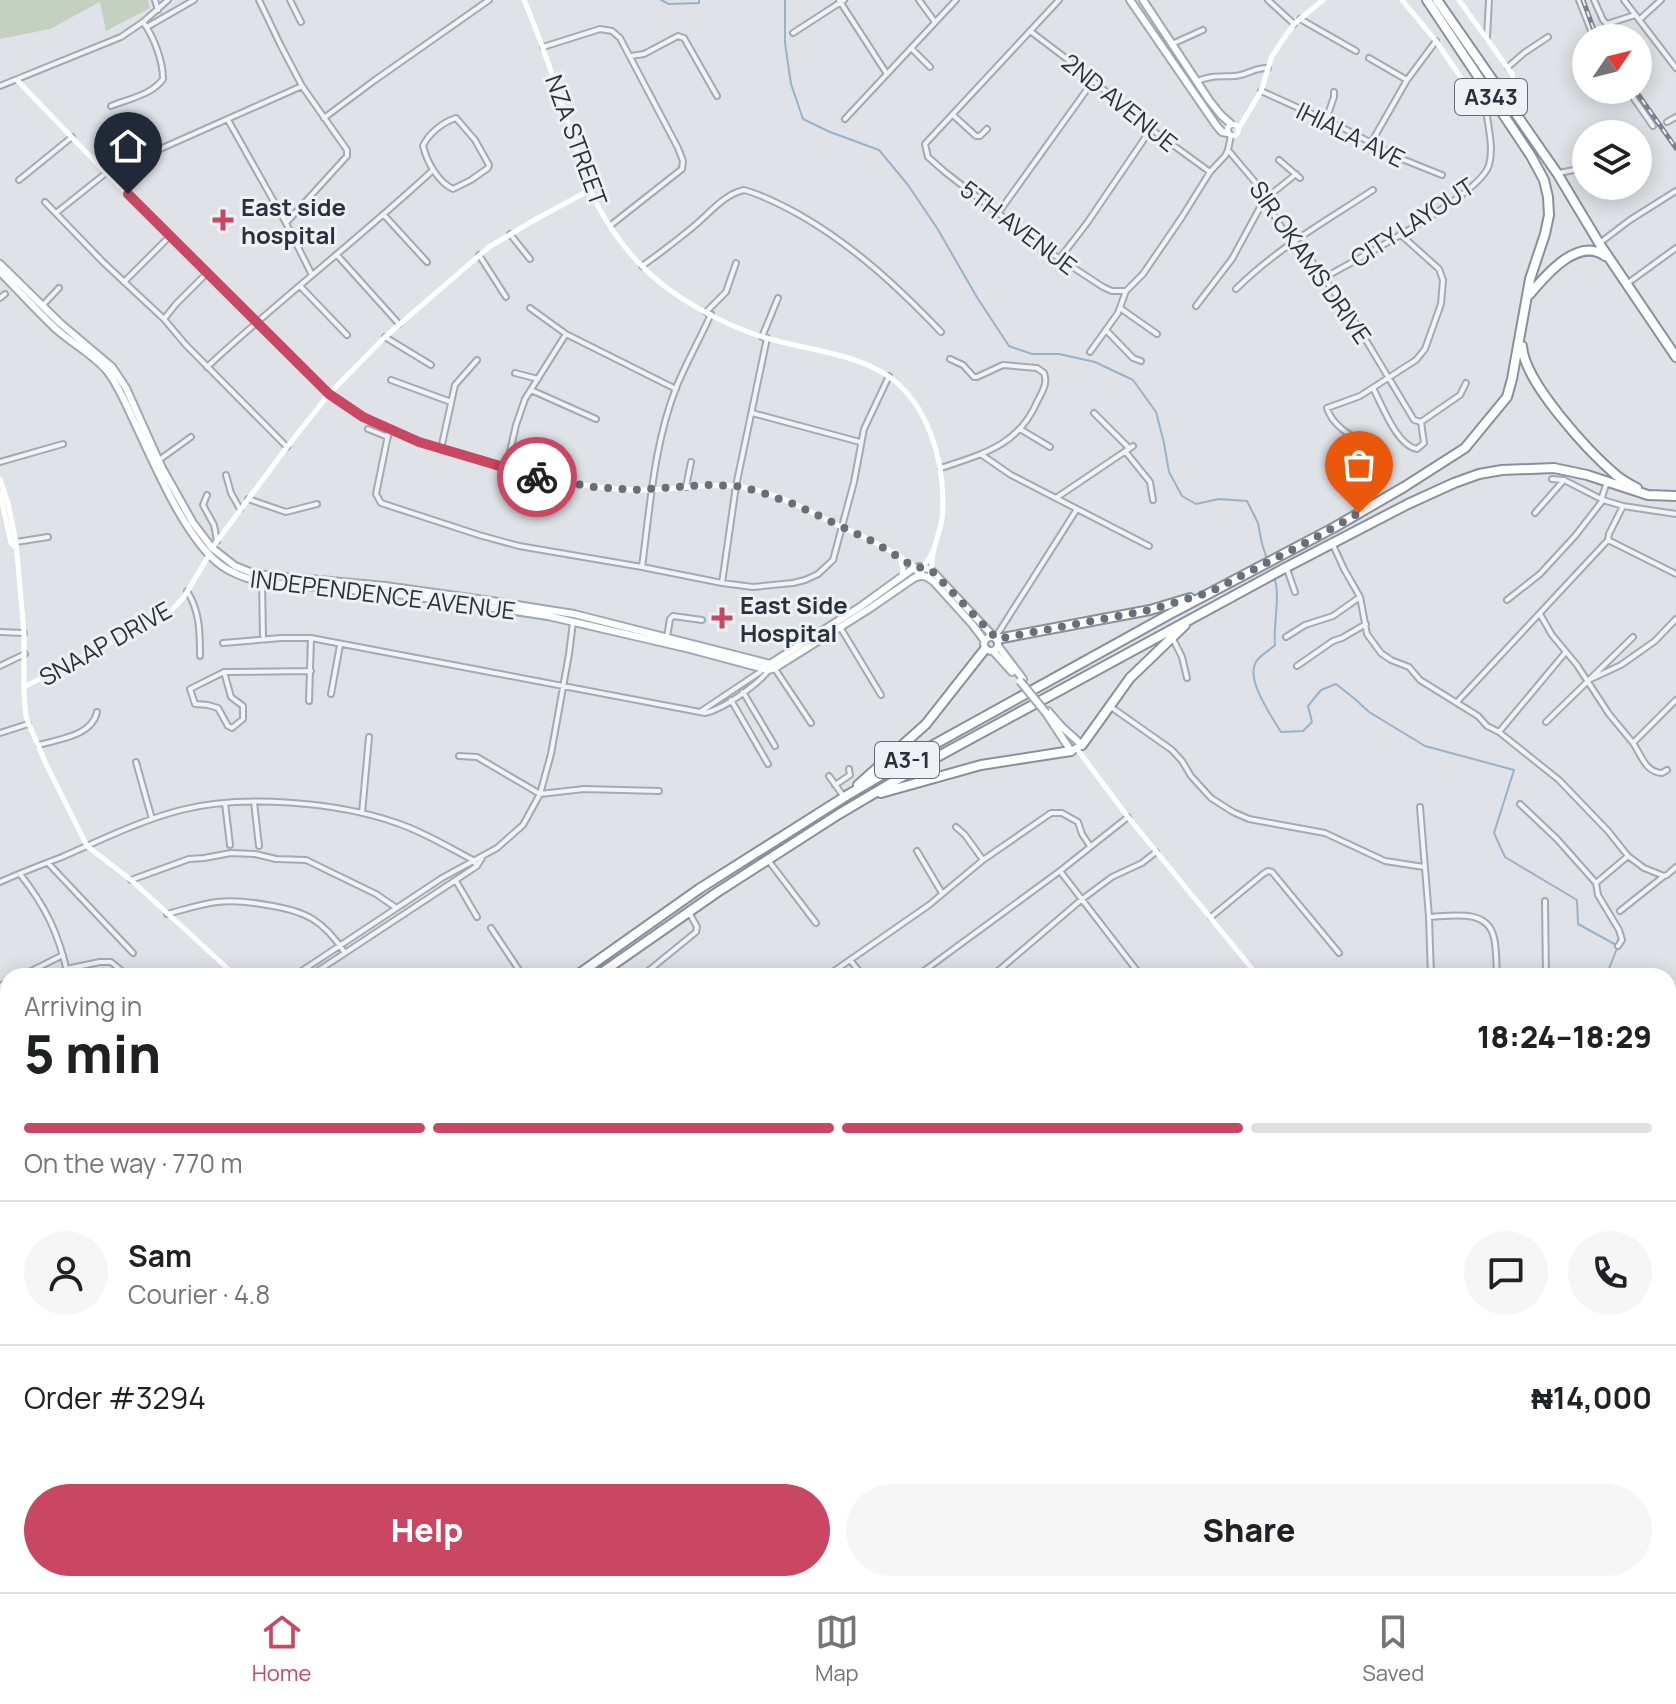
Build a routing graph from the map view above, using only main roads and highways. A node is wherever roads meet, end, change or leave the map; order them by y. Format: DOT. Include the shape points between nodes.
graph roads {
  1 [pos="1130,0"];
  2 [pos="1143,0"];
  3 [pos="1427,0"];
  4 [pos="1437,0"];
  5 [pos="1235,125"];
  6 [pos="1230,134"];
  7 [pos="1614,265"];
  8 [pos="1,268"];
  9 [pos="1527,298"];
  10 [pos="58,326"];
  11 [pos="1521,330"];
  12 [pos="1676,357"];
  13 [pos="127,398"];
  14 [pos="160,469"];
  15 [pos="1648,495"];
  16 [pos="1675,496"];
  17 [pos="210,552"];
  18 [pos="930,574"];
  19 [pos="1210,592"];
  20 [pos="1194,617"];
  21 [pos="573,618"];
  22 [pos="655,638"];
  23 [pos="992,643"];
  24 [pos="769,666"];
  25 [pos="1047,712"];
  26 [pos="1077,749"];
  27 [pos="845,796"];
  28 [pos="865,799"];
  29 [pos="587,968"];
  30 [pos="608,968"];
  1 -- 6 [label="main road" via="1216,125"];
  2 -- 5 [label="main road" via="1196,82"];
  3 -- 9 [label="highway, A343" via="1544,180 1549,215"];
  4 -- 7 [label="highway, A343" via="1509,99"];
  7 -- 9 [label="highway" via="1598,251 1577,253 1548,272"];
  7 -- 12 [label="highway, A343"];
  8 -- 10 [label="main road, INDEPENDENCE AVENUE"];
  8 -- 10 [label="main road, INDEPENDENCE AVENUE"];
  9 -- 11 [label="highway, A343"];
  10 -- 13 [label="main road, INDEPENDENCE AVENUE" via="116,378"];
  11 -- 15 [label="highway, A343" via="1525,362 1547,398 1615,475"];
  11 -- 19 [label="highway, A3-1" via="1507,397 1465,448 1337,526"];
  13 -- 14 [label="main road, INDEPENDENCE AVENUE"];
  13 -- 14 [label="main road, INDEPENDENCE AVENUE"];
  14 -- 17 [label="main road, INDEPENDENCE AVENUE" via="180,513"];
  15 -- 16 [label="highway, A343"];
  15 -- 20 [label="highway, A3-1" via="1554,468 1479,474 1408,504"];
  17 -- 21 [label="main road, INDEPENDENCE AVENUE" via="255,574 385,586"];
  17 -- 21 [label="main road, INDEPENDENCE AVENUE" via="222,566 262,582"];
  18 -- 23 [label="main road"];
  18 -- 24 [label="main road"];
  18 -- 24 [label="main road" via="920,567 902,576"];
  19 -- 23 [label="highway"];
  19 -- 27 [label="highway, A3-1"];
  20 -- 26 [label="highway" via="1130,678"];
  20 -- 28 [label="highway, A3-1"];
  21 -- 22 [label="main road, INDEPENDENCE AVENUE"];
  22 -- 24 [label="main road, INDEPENDENCE AVENUE"];
  22 -- 24 [label="main road, INDEPENDENCE AVENUE"];
  23 -- 25 [label="main road, bridge"];
  23 -- 27 [label="highway" via="926,724"];
  25 -- 26 [label="main road"];
  25 -- 26 [label="main road"];
  26 -- 28 [label="highway" via="981,765"];
  27 -- 29 [label="highway, A3-1"];
  28 -- 30 [label="highway, A3-1"];
}
